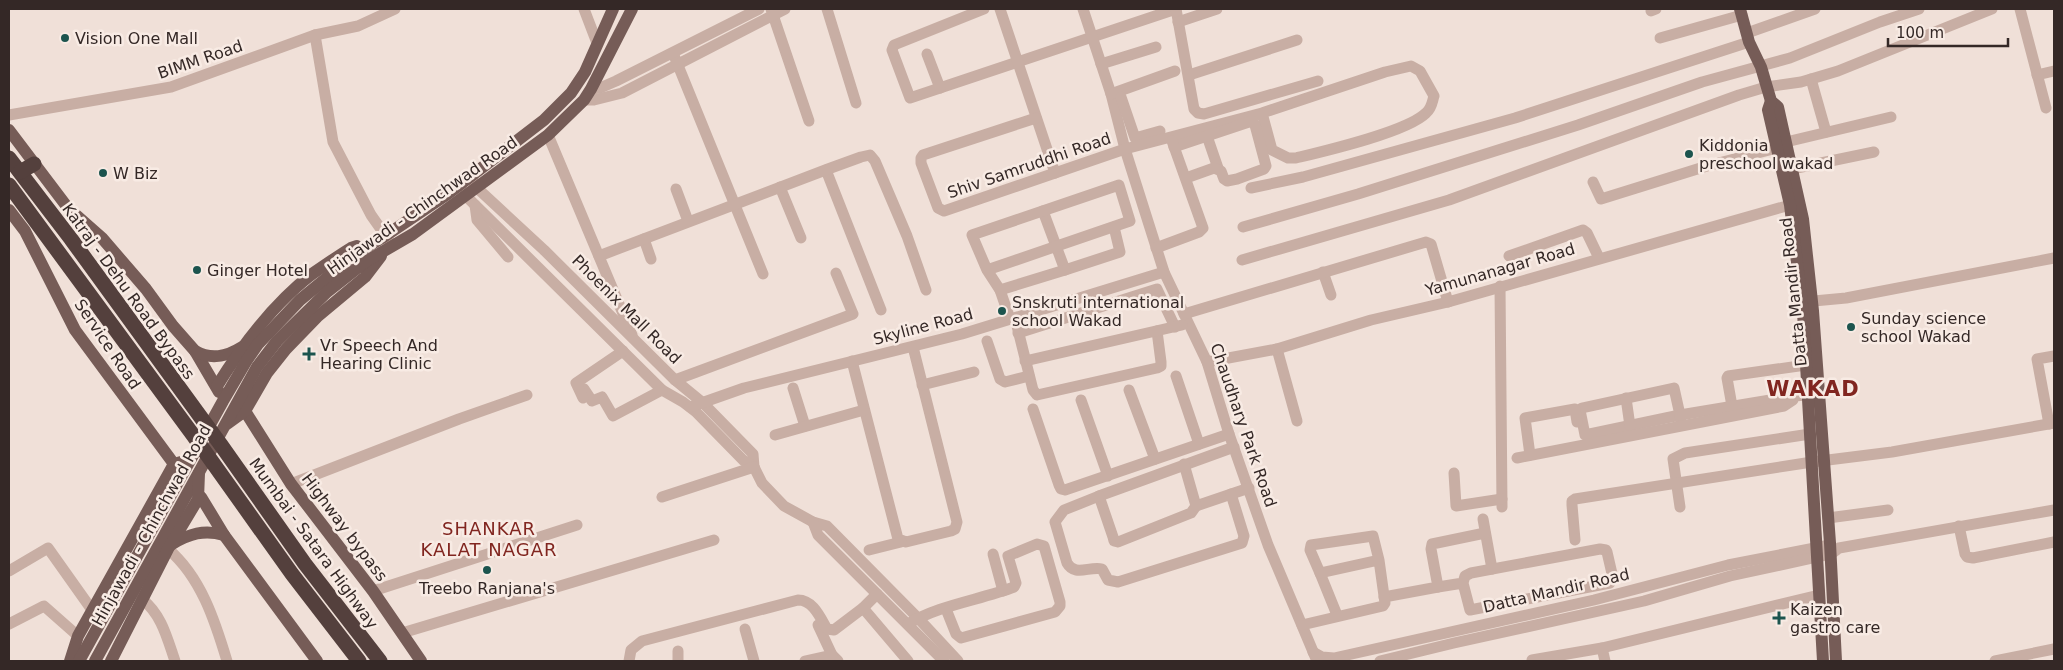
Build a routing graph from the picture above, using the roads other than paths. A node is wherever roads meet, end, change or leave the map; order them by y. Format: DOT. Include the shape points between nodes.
graph roads {
  1 [pos="395,9"];
  2 [pos="584,9"];
  3 [pos="614,9"];
  4 [pos="632,9"];
  5 [pos="759,9"];
  6 [pos="785,9"];
  7 [pos="827,9"];
  8 [pos="984,9"];
  9 [pos="1000,9"];
  10 [pos="1083,9"];
  11 [pos="1176,9"];
  12 [pos="1217,9"];
  13 [pos="1816,9"];
  14 [pos="1919,9"];
  15 [pos="1992,9"];
  16 [pos="2021,9"];
  17 [pos="772,12"];
  18 [pos="1741,12"];
  19 [pos="1787,14"];
  20 [pos="1178,22"];
  21 [pos="315,35"];
  22 [pos="1092,37"];
  23 [pos="1660,38"];
  24 [pos="1748,38"];
  25 [pos="1297,40"];
  26 [pos="597,43"];
  27 [pos="1156,47"];
  28 [pos="927,54"];
  29 [pos="676,58"];
  30 [pos="1017,62"];
  31 [pos="1101,64"];
  32 [pos="1761,67"];
  33 [pos="1175,71"];
  34 [pos="2054,71"];
  35 [pos="1189,75"];
  36 [pos="2037,75"];
  37 [pos="1811,79"];
  38 [pos="1318,81"];
  39 [pos="1146,87"];
  40 [pos="1766,87"];
  41 [pos="940,88"];
  42 [pos="591,89"];
  43 [pos="1115,97"];
  44 [pos="584,100"];
  45 [pos="856,103"];
  46 [pos="2046,108"];
  47 [pos="1258,114"];
  48 [pos="9,115"];
  49 [pos="1891,116"];
  50 [pos="1036,118"];
  51 [pos="809,121"];
  52 [pos="9,130"];
  53 [pos="1160,131"];
  54 [pos="1826,132"];
  55 [pos="548,135"];
  56 [pos="1207,136"];
  57 [pos="1172,142"];
  58 [pos="1781,145"];
  59 [pos="1125,149"];
  60 [pos="1874,152"];
  61 [pos="9,158"];
  62 [pos="34,164"];
  63 [pos="1218,168"];
  64 [pos="1792,169"];
  65 [pos="826,170"];
  66 [pos="20,172"];
  67 [pos="1055,173"];
  68 [pos="1186,178"];
  69 [pos="473,182"];
  70 [pos="1593,182"];
  71 [pos="9,185"];
  72 [pos="780,187"];
  73 [pos="1251,188"];
  74 [pos="676,189"];
  75 [pos="462,190"];
  76 [pos="734,204"];
  77 [pos="1795,204"];
  78 [pos="475,205"];
  79 [pos="9,210"];
  80 [pos="1043,211"];
  81 [pos="1146,217"];
  82 [pos="688,221"];
  83 [pos="1130,222"];
  84 [pos="1114,227"];
  85 [pos="1243,227"];
  86 [pos="801,238"];
  87 [pos="644,239"];
  88 [pos="372,243"];
  89 [pos="387,244"];
  90 [pos="1058,246"];
  91 [pos="1156,248"];
  92 [pos="599,256"];
  93 [pos="1509,256"];
  94 [pos="508,257"];
  95 [pos="1599,258"];
  96 [pos="2054,258"];
  97 [pos="651,260"];
  98 [pos="1242,260"];
  99 [pos="987,270"];
  100 [pos="1066,270"];
  101 [pos="1164,272"];
  102 [pos="1323,272"];
  103 [pos="836,273"];
  104 [pos="763,274"];
  105 [pos="1500,286"];
  106 [pos="926,290"];
  107 [pos="1000,290"];
  108 [pos="1331,296"];
  109 [pos="1448,302"];
  110 [pos="1807,302"];
  111 [pos="881,310"];
  112 [pos="1012,319"];
  113 [pos="1186,319"];
  114 [pos="1175,327"];
  115 [pos="1157,331"];
  116 [pos="1018,333"];
  117 [pos="632,337"];
  118 [pos="987,341"];
  119 [pos="242,346"];
  120 [pos="912,347"];
  121 [pos="1277,350"];
  122 [pos="195,351"];
  123 [pos="623,351"];
  124 [pos="2054,356"];
  125 [pos="1025,361"];
  126 [pos="852,362"];
  127 [pos="1207,362"];
  128 [pos="1806,365"];
  129 [pos="974,372"];
  130 [pos="1029,376"];
  131 [pos="1176,376"];
  132 [pos="675,380"];
  133 [pos="922,385"];
  134 [pos="216,386"];
  135 [pos="584,388"];
  136 [pos="793,388"];
  137 [pos="662,390"];
  138 [pos="1129,390"];
  139 [pos="1807,395"];
  140 [pos="527,396"];
  141 [pos="1794,396"];
  142 [pos="1626,398"];
  143 [pos="1081,400"];
  144 [pos="224,402"];
  145 [pos="585,402"];
  146 [pos="703,403"];
  147 [pos="687,404"];
  148 [pos="1732,406"];
  149 [pos="1033,409"];
  150 [pos="864,410"];
  151 [pos="244,411"];
  152 [pos="1297,421"];
  153 [pos="1680,421"];
  154 [pos="2052,424"];
  155 [pos="804,426"];
  156 [pos="1630,426"];
  157 [pos="223,427"];
  158 [pos="1229,434"];
  159 [pos="1810,434"];
  160 [pos="775,435"];
  161 [pos="1199,444"];
  162 [pos="221,445"];
  163 [pos="1581,446"];
  164 [pos="1234,447"];
  165 [pos="1530,455"];
  166 [pos="1517,458"];
  167 [pos="1155,459"];
  168 [pos="1818,461"];
  169 [pos="201,462"];
  170 [pos="174,464"];
  171 [pos="1184,464"];
  172 [pos="754,467"];
  173 [pos="1454,473"];
  174 [pos="1108,476"];
  175 [pos="1676,483"];
  176 [pos="291,484"];
  177 [pos="1249,488"];
  178 [pos="1231,494"];
  179 [pos="1099,496"];
  180 [pos="201,497"];
  181 [pos="662,497"];
  182 [pos="1196,506"];
  183 [pos="1680,507"];
  184 [pos="1888,510"];
  185 [pos="2054,510"];
  186 [pos="1828,518"];
  187 [pos="1483,519"];
  188 [pos="813,522"];
  189 [pos="577,525"];
  190 [pos="1959,526"];
  191 [pos="1485,533"];
  192 [pos="224,535"];
  193 [pos="714,540"];
  194 [pos="1575,540"];
  195 [pos="901,542"];
  196 [pos="2054,542"];
  197 [pos="170,546"];
  198 [pos="1833,549"];
  199 [pos="869,550"];
  200 [pos="1817,552"];
  201 [pos="994,554"];
  202 [pos="1379,560"];
  203 [pos="1492,569"];
  204 [pos="9,571"];
  205 [pos="1320,573"];
  206 [pos="1463,583"];
  207 [pos="1438,587"];
  208 [pos="373,591"];
  209 [pos="1003,591"];
  210 [pos="877,594"];
  211 [pos="1819,595"];
  212 [pos="1384,597"];
  213 [pos="142,599"];
  214 [pos="863,608"];
  215 [pos="946,609"];
  216 [pos="92,610"];
  217 [pos="1470,610"];
  218 [pos="1337,615"];
  219 [pos="918,618"];
  220 [pos="9,624"];
  221 [pos="908,624"];
  222 [pos="1302,624"];
  223 [pos="818,625"];
  224 [pos="745,629"];
  225 [pos="1476,632"];
  226 [pos="402,633"];
  227 [pos="78,636"];
  228 [pos="1602,648"];
  229 [pos="2054,649"];
  230 [pos="1315,657"];
  231 [pos="835,658"];
  232 [pos="1532,660"];
  233 [pos="70,661"];
  234 [pos="79,661"];
  235 [pos="95,661"];
  236 [pos="111,661"];
  237 [pos="175,661"];
  238 [pos="227,661"];
  239 [pos="317,661"];
  240 [pos="359,661"];
  241 [pos="380,661"];
  242 [pos="421,661"];
  243 [pos="629,661"];
  244 [pos="754,661"];
  245 [pos="805,661"];
  246 [pos="908,661"];
  247 [pos="944,661"];
  248 [pos="958,661"];
  249 [pos="1380,661"];
  250 [pos="1605,661"];
  251 [pos="1824,661"];
  252 [pos="1836,661"];
  253 [pos="1995,661"];
  1 -- 21 [label="street, BIMM Road" via="358,26"];
  2 -- 26 [label="street"];
  3 -- 26 [label="main road, Hinjawadi - Chinchwad Road"];
  4 -- 42 [label="main road, Hinjawadi - Chinchwad Road"];
  5 -- 29 [label="street"];
  6 -- 17 [label="street"];
  7 -- 45 [label="street"];
  8 -- 41 [label="street" via="894,45 892,50 910,98"];
  9 -- 30 [label="street"];
  10 -- 22 [label="street, Chaudhary Park Road"];
  11 -- 20 [label="street"];
  11 -- 22 [label="street"];
  12 -- 20 [label="street"];
  13 -- 19 [label="street"];
  14 -- 32 [label="street"];
  15 -- 37 [label="street"];
  16 -- 36 [label="street"];
  17 -- 29 [label="street"];
  17 -- 51 [label="street"];
  18 -- 23 [label="street"];
  18 -- 24 [label="main road, Datta Mandir Road"];
  19 -- 24 [label="street"];
  20 -- 35 [label="street"];
  21 -- 48 [label="street, BIMM Road" via="171,87"];
  21 -- 89 [label="street" via="333,142"];
  22 -- 30 [label="street"];
  22 -- 31 [label="street, Chaudhary Park Road"];
  24 -- 32 [label="main road, Datta Mandir Road"];
  24 -- 73 [label="street" via="1515,118 1303,177"];
  25 -- 35 [label="street"];
  26 -- 69 [label="main road, Hinjawadi - Chinchwad Road" via="585,72 569,95"];
  27 -- 31 [label="street"];
  28 -- 41 [label="street"];
  29 -- 42 [label="street"];
  29 -- 44 [label="street" via="622,92"];
  29 -- 76 [label="street"];
  30 -- 41 [label="street"];
  30 -- 50 [label="street"];
  31 -- 43 [label="street, Chaudhary Park Road"];
  32 -- 40 [label="main road, Datta Mandir Road"];
  32 -- 85 [label="street" via="1702,82 1578,125"];
  33 -- 43 [label="street"];
  34 -- 36 [label="street"];
  35 -- 38 [label="street" via="1194,109 1204,114"];
  36 -- 46 [label="street"];
  37 -- 40 [label="street"];
  37 -- 54 [label="street"];
  39 -- 43 [label="street"];
  40 -- 58 [label="main road, Datta Mandir Road" via="1771,101 1778,107"];
  40 -- 98 [label="street" via="1449,200"];
  42 -- 44 [label="main road, Hinjawadi - Chinchwad Road"];
  43 -- 53 [label="street" via="1135,138"];
  43 -- 59 [label="street, Chaudhary Park Road"];
  44 -- 55 [label="main road, Hinjawadi - Chinchwad Road"];
  47 -- 47 [label="street" via="1411,66 1420,71 1434,96 1426,113 1397,129 1296,158 1288,158 1272,150"];
  47 -- 57 [label="street"];
  49 -- 54 [label="street"];
  50 -- 67 [label="street"];
  50 -- 67 [label="street, Shiv Samruddhi Road" via="923,155 921,162 938,208 944,211"];
  52 -- 62 [label="main road"];
  54 -- 58 [label="street"];
  55 -- 69 [label="main road, Hinjawadi - Chinchwad Road"];
  55 -- 92 [label="street"];
  56 -- 57 [label="street"];
  56 -- 63 [label="street"];
  56 -- 63 [label="street" via="1252,122 1266,166 1227,181"];
  57 -- 59 [label="street, Shiv Samruddhi Road"];
  57 -- 68 [label="street"];
  58 -- 64 [label="main road, Datta Mandir Road"];
  58 -- 70 [label="street" via="1601,199"];
  58 -- 77 [label="main road, Datta Mandir Road"];
  59 -- 67 [label="street, Shiv Samruddhi Road"];
  59 -- 81 [label="street, Chaudhary Park Road"];
  60 -- 64 [label="street"];
  61 -- 66 [label="highway, Katraj - Dehu Road Bypass"];
  62 -- 66 [label="highway"];
  62 -- 122 [label="main road" via="68,208 115,252"];
  63 -- 68 [label="street"];
  64 -- 77 [label="main road, Datta Mandir Road"];
  65 -- 72 [label="street"];
  65 -- 106 [label="street" via="866,155 874,158"];
  65 -- 111 [label="street"];
  66 -- 162 [label="highway, Katraj - Dehu Road Bypass"];
  68 -- 91 [label="street" via="1202,228"];
  69 -- 75 [label="main road, Hinjawadi - Chinchwad Road"];
  69 -- 117 [label="street, Phoenix Mall Road"];
  71 -- 169 [label="highway, Katraj - Dehu Road Bypass" via="193,435"];
  72 -- 76 [label="street"];
  72 -- 86 [label="street"];
  74 -- 82 [label="street"];
  75 -- 78 [label="street, Phoenix Mall Road"];
  75 -- 89 [label="main road, Hinjawadi - Chinchwad Road"];
  76 -- 82 [label="street"];
  76 -- 104 [label="street"];
  77 -- 95 [label="street, Yamunanagar Road"];
  77 -- 110 [label="main road, Datta Mandir Road"];
  78 -- 94 [label="street" via="477,220"];
  78 -- 123 [label="street, Phoenix Mall Road"];
  79 -- 170 [label="main road, Service Road" via="25,231 76,330"];
  80 -- 83 [label="street" via="1119,185"];
  80 -- 90 [label="street"];
  80 -- 99 [label="street" via="972,235"];
  81 -- 83 [label="street"];
  81 -- 91 [label="street, Chaudhary Park Road"];
  82 -- 87 [label="street"];
  83 -- 84 [label="street"];
  84 -- 90 [label="street"];
  84 -- 100 [label="street" via="1120,252"];
  87 -- 92 [label="street"];
  87 -- 97 [label="street"];
  88 -- 89 [label="main road"];
  88 -- 119 [label="main road" via="351,248 312,274"];
  88 -- 144 [label="main road, Hinjawadi - Chinchwad Road" via="300,300 268,333 247,360"];
  89 -- 151 [label="main road" via="365,277 317,317 286,349"];
  89 -- 157 [label="main road, Hinjawadi - Chinchwad Road" via="327,292 277,341 257,366"];
  90 -- 99 [label="street"];
  90 -- 100 [label="street"];
  91 -- 101 [label="street, Chaudhary Park Road"];
  92 -- 117 [label="street"];
  93 -- 95 [label="street" via="1583,230"];
  95 -- 105 [label="street, Yamunanagar Road"];
  96 -- 110 [label="street" via="1846,298"];
  99 -- 107 [label="street"];
  100 -- 107 [label="street"];
  101 -- 112 [label="street, Skyline Road"];
  101 -- 113 [label="street, Chaudhary Park Road"];
  102 -- 108 [label="street"];
  102 -- 109 [label="street" via="1429,242"];
  102 -- 113 [label="street"];
  103 -- 132 [label="street" via="853,314"];
  105 -- 109 [label="street, Yamunanagar Road"];
  105 -- 173 [label="street" via="1502,503 1456,506"];
  107 -- 112 [label="street"];
  109 -- 121 [label="street, Yamunanagar Road" via="1372,320"];
  110 -- 128 [label="main road, Datta Mandir Road"];
  110 -- 168 [label="main road, Datta Mandir Road"];
  112 -- 116 [label="street"];
  112 -- 120 [label="street, Skyline Road"];
  113 -- 114 [label="street"];
  113 -- 127 [label="street, Chaudhary Park Road"];
  114 -- 115 [label="street"];
  114 -- 116 [label="street" via="1158,289"];
  115 -- 125 [label="street"];
  115 -- 130 [label="street" via="1161,366 1157,368 1037,395"];
  116 -- 125 [label="street"];
  117 -- 132 [label="street, Phoenix Mall Road"];
  118 -- 130 [label="street" via="1000,379 1005,382"];
  119 -- 122 [label="main road" via="219,356"];
  119 -- 134 [label="main road"];
  120 -- 126 [label="street, Skyline Road"];
  120 -- 133 [label="street"];
  121 -- 127 [label="street, Yamunanagar Road"];
  121 -- 152 [label="street"];
  122 -- 134 [label="main road"];
  123 -- 137 [label="street, Phoenix Mall Road"];
  123 -- 145 [label="street" via="576,383"];
  124 -- 154 [label="street" via="2037,359"];
  125 -- 130 [label="street"];
  126 -- 146 [label="street, Skyline Road" via="744,388"];
  126 -- 150 [label="street"];
  127 -- 158 [label="street, Chaudhary Park Road"];
  128 -- 139 [label="main road, Datta Mandir Road"];
  128 -- 148 [label="street" via="1728,376"];
  129 -- 133 [label="street"];
  131 -- 161 [label="street"];
  132 -- 146 [label="street, Phoenix Mall Road"];
  133 -- 195 [label="street" via="957,526 951,531"];
  134 -- 144 [label="main road"];
  135 -- 137 [label="street" via="592,401 602,397 614,416"];
  136 -- 155 [label="street"];
  137 -- 147 [label="street, Phoenix Mall Road"];
  138 -- 167 [label="street"];
  139 -- 141 [label="street"];
  139 -- 159 [label="main road, Datta Mandir Road"];
  140 -- 176 [label="street"];
  141 -- 148 [label="street"];
  141 -- 153 [label="street" via="1784,406"];
  142 -- 153 [label="street" via="1674,388"];
  142 -- 156 [label="street"];
  142 -- 156 [label="street" via="1580,410 1585,436"];
  143 -- 174 [label="street"];
  144 -- 169 [label="main road, Hinjawadi - Chinchwad Road"];
  146 -- 147 [label="street, Skyline Road"];
  146 -- 172 [label="street, Phoenix Mall Road" via="753,454"];
  147 -- 172 [label="street, Phoenix Mall Road" via="742,460"];
  148 -- 153 [label="street"];
  149 -- 174 [label="street" via="1061,489 1068,490"];
  150 -- 155 [label="street"];
  150 -- 195 [label="street" via="896,535"];
  151 -- 157 [label="main road"];
  151 -- 176 [label="main road, Highway bypass"];
  153 -- 156 [label="street"];
  153 -- 163 [label="street"];
  154 -- 168 [label="street" via="1892,452"];
  155 -- 160 [label="street"];
  157 -- 169 [label="main road, Hinjawadi - Chinchwad Road"];
  158 -- 161 [label="street"];
  158 -- 164 [label="street, Chaudhary Park Road"];
  159 -- 168 [label="main road, Datta Mandir Road"];
  159 -- 175 [label="street" via="1685,453 1673,460"];
  161 -- 167 [label="street"];
  162 -- 241 [label="highway, Mumbai - Satara Highway" via="305,564"];
  163 -- 165 [label="street"];
  163 -- 165 [label="street" via="1574,409 1525,418"];
  164 -- 171 [label="street"];
  164 -- 177 [label="street, Chaudhary Park Road"];
  165 -- 166 [label="street"];
  167 -- 174 [label="street"];
  168 -- 175 [label="street"];
  168 -- 186 [label="main road, Datta Mandir Road"];
  168 -- 200 [label="main road, Datta Mandir Road"];
  169 -- 170 [label="main road"];
  169 -- 197 [label="main road" via="198,499"];
  169 -- 234 [label="main road, Hinjawadi - Chinchwad Road"];
  169 -- 235 [label="main road, Hinjawadi - Chinchwad Road"];
  169 -- 240 [label="highway, Mumbai - Satara Highway"];
  170 -- 216 [label="main road"];
  171 -- 179 [label="street"];
  171 -- 182 [label="street"];
  172 -- 181 [label="street"];
  172 -- 188 [label="street" via="774,497"];
  175 -- 183 [label="street"];
  175 -- 194 [label="street" via="1575,499 1572,505"];
  176 -- 208 [label="main road, Highway bypass"];
  177 -- 178 [label="street"];
  177 -- 222 [label="street, Chaudhary Park Road" via="1268,545"];
  178 -- 179 [label="street" via="1244,536 1242,542 1118,582 1108,580 1102,569 1078,571 1070,568 1055,522 1064,510"];
  178 -- 182 [label="street"];
  179 -- 182 [label="street" via="1112,537 1118,542 1191,513"];
  180 -- 192 [label="main road"];
  184 -- 186 [label="street"];
  185 -- 190 [label="street"];
  186 -- 198 [label="main road, Datta Mandir Road"];
  187 -- 191 [label="street"];
  188 -- 210 [label="street" via="818,535"];
  188 -- 219 [label="street" via="827,526"];
  189 -- 208 [label="street"];
  190 -- 196 [label="street" via="1965,554 1972,558"];
  190 -- 198 [label="street"];
  191 -- 203 [label="street"];
  191 -- 207 [label="street" via="1432,544"];
  192 -- 197 [label="main road" via="200,532 183,537"];
  192 -- 239 [label="main road"];
  193 -- 226 [label="street"];
  195 -- 199 [label="street"];
  197 -- 213 [label="main road"];
  197 -- 238 [label="street" via="202,594"];
  198 -- 200 [label="street, Datta Mandir Road"];
  198 -- 252 [label="main road, Datta Mandir Road"];
  200 -- 211 [label="main road, Datta Mandir Road"];
  200 -- 225 [label="street, Datta Mandir Road" via="1644,601"];
  201 -- 209 [label="street"];
  202 -- 205 [label="street"];
  202 -- 205 [label="street" via="1373,536 1311,545"];
  202 -- 212 [label="street"];
  203 -- 206 [label="street" via="1468,574"];
  203 -- 217 [label="street" via="1603,549 1607,552 1614,580"];
  204 -- 216 [label="street" via="48,548"];
  205 -- 218 [label="street"];
  206 -- 207 [label="street"];
  206 -- 217 [label="street"];
  207 -- 212 [label="street"];
  208 -- 226 [label="main road, Highway bypass"];
  209 -- 215 [label="street"];
  209 -- 215 [label="street" via="1016,585 1008,556 1042,544 1060,602 1055,612 962,638 956,634"];
  210 -- 214 [label="street"];
  210 -- 221 [label="street"];
  211 -- 228 [label="street"];
  211 -- 251 [label="main road, Datta Mandir Road"];
  212 -- 218 [label="street" via="1383,606"];
  213 -- 236 [label="main road"];
  213 -- 237 [label="street" via="161,619"];
  214 -- 243 [label="street" via="831,630 810,604 798,600 642,641 631,650"];
  214 -- 246 [label="street"];
  215 -- 219 [label="street"];
  216 -- 227 [label="main road"];
  217 -- 225 [label="street"];
  218 -- 222 [label="street"];
  219 -- 221 [label="street"];
  219 -- 248 [label="street"];
  220 -- 227 [label="street" via="44,606"];
  221 -- 247 [label="street"];
  222 -- 230 [label="street, Chaudhary Park Road"];
  223 -- 231 [label="street"];
  224 -- 244 [label="street"];
  225 -- 230 [label="street, Datta Mandir Road" via="1334,658"];
  225 -- 249 [label="street, Datta Mandir Road"];
  226 -- 242 [label="main road, Highway bypass"];
  227 -- 233 [label="main road"];
  228 -- 232 [label="street"];
  228 -- 250 [label="street"];
  229 -- 253 [label="street"];
  231 -- 245 [label="street"];
}
